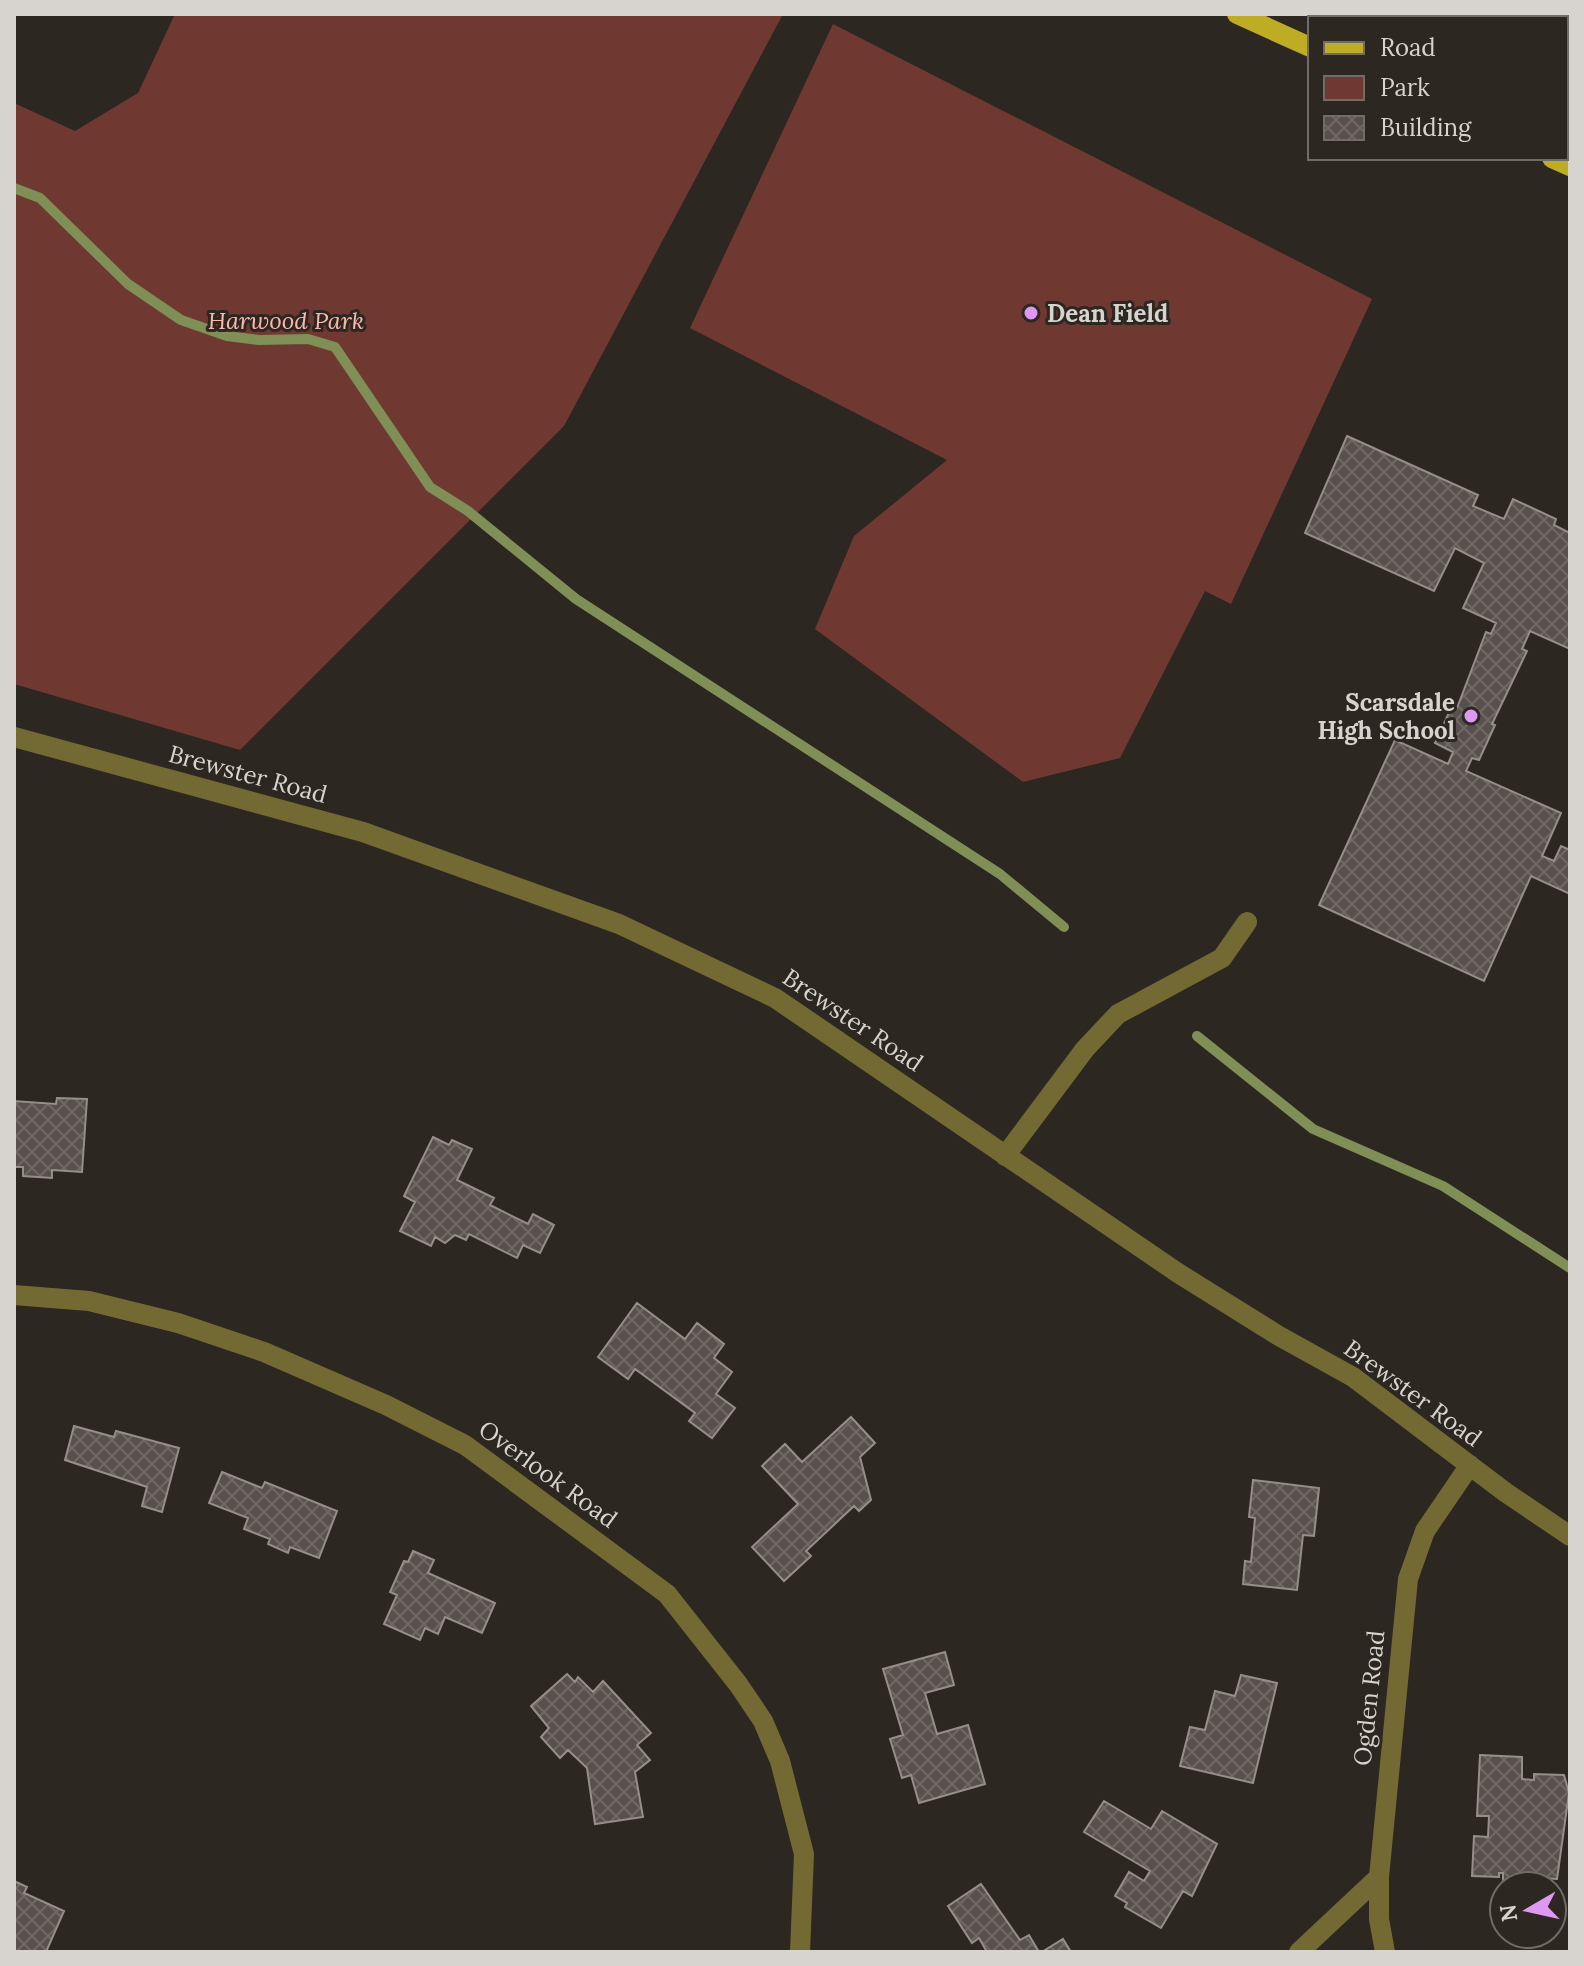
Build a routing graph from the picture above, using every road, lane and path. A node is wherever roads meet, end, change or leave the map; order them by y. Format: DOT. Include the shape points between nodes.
graph roads {
  1 [pos="1237,14"];
  2 [pos="1308,46"];
  3 [pos="14,737"];
  4 [pos="1247,922"];
  5 [pos="1005,1156"];
  6 [pos="14,1295"];
  7 [pos="1470,1465"];
  8 [pos="1570,1536"];
  9 [pos="1379,1877"];
  10 [pos="800,1952"];
  11 [pos="1299,1952"];
  12 [pos="1385,1952"];
  1 -- 2 [label="main road"];
  3 -- 5 [label="street, Brewster Road" via="363,832 619,924 775,998"];
  4 -- 5 [label="street" via="1222,958 1118,1014 1085,1049"];
  5 -- 7 [label="street, Brewster Road" via="1178,1273 1353,1377"];
  6 -- 10 [label="street, Overlook Road" via="89,1301 178,1323 264,1352 386,1405 465,1445 667,1594 738,1684 763,1721 780,1761 804,1854"];
  7 -- 8 [label="street, Brewster Road"];
  7 -- 9 [label="street, Ogden Road" via="1425,1531 1408,1579"];
  9 -- 11 [label="street"];
  9 -- 12 [label="street, Ogden Road"];
}
